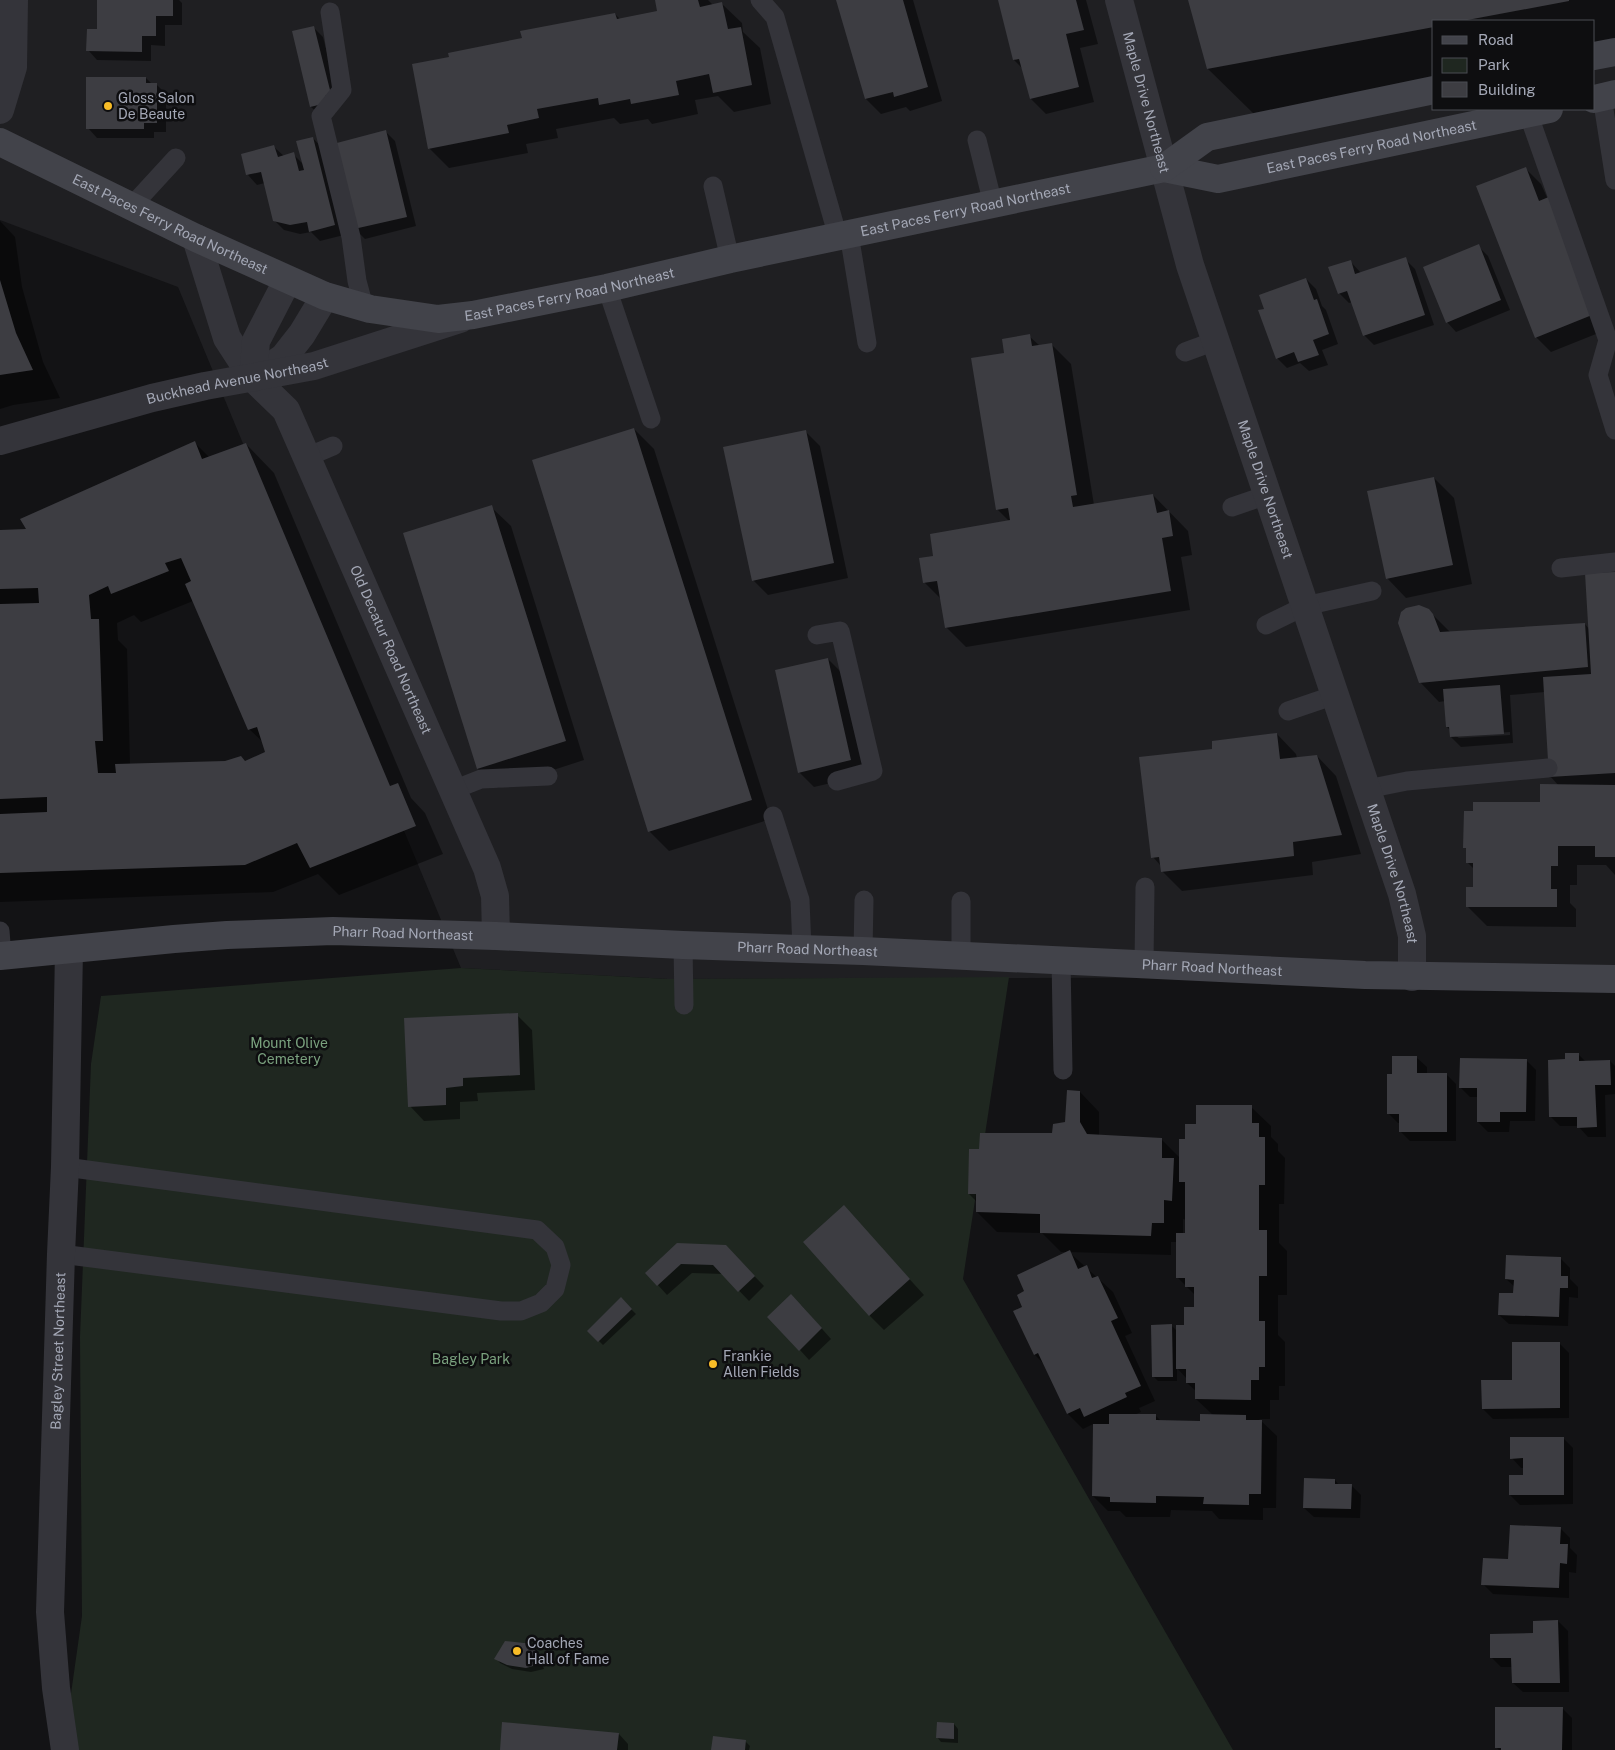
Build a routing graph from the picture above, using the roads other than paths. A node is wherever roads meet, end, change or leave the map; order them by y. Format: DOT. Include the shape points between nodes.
graph roads {
  1 [pos="14,0"];
  2 [pos="760,0"];
  3 [pos="1119,0"];
  4 [pos="330,12"];
  5 [pos="1615,52"];
  6 [pos="1595,56"];
  7 [pos="1432,90"];
  8 [pos="1604,97"];
  9 [pos="0,110"];
  10 [pos="1539,111"];
  11 [pos="978,140"];
  12 [pos="0,142"];
  13 [pos="176,158"];
  14 [pos="1164,168"];
  15 [pos="1615,180"];
  16 [pos="713,186"];
  17 [pos="993,204"];
  18 [pos="132,206"];
  19 [pos="843,236"];
  20 [pos="196,238"];
  21 [pos="730,259"];
  22 [pos="287,281"];
  23 [pos="607,288"];
  24 [pos="325,296"];
  25 [pos="364,307"];
  26 [pos="472,315"];
  27 [pos="1215,341"];
  28 [pos="867,343"];
  29 [pos="1185,352"];
  30 [pos="253,378"];
  31 [pos="651,419"];
  32 [pos="1615,430"];
  33 [pos="0,441"];
  34 [pos="333,446"];
  35 [pos="307,458"];
  36 [pos="1267,495"];
  37 [pos="1232,507"];
  38 [pos="1615,562"];
  39 [pos="1562,568"];
  40 [pos="1372,591"];
  41 [pos="1305,606"];
  42 [pos="1266,625"];
  43 [pos="817,635"];
  44 [pos="1335,695"];
  45 [pos="1288,711"];
  46 [pos="1548,768"];
  47 [pos="548,776"];
  48 [pos="837,781"];
  49 [pos="1367,789"];
  50 [pos="453,790"];
  51 [pos="773,816"];
  52 [pos="1145,887"];
  53 [pos="864,900"];
  54 [pos="961,901"];
  55 [pos="496,936"];
  56 [pos="683,945"];
  57 [pos="1,948"];
  58 [pos="802,949"];
  59 [pos="69,950"];
  60 [pos="863,951"];
  61 [pos="961,956"];
  62 [pos="1061,960"];
  63 [pos="1144,963"];
  64 [pos="1412,977"];
  65 [pos="1615,979"];
  66 [pos="684,1005"];
  67 [pos="1063,1070"];
  68 [pos="65,1167"];
  69 [pos="61,1254"];
  70 [pos="65,1750"];
  1 -- 9 [label="street" via="13,67"];
  2 -- 19 [label="lane" via="774,17"];
  3 -- 14 [label="street, Maple Drive Northeast"];
  4 -- 25 [label="lane" via="342,90 321,116 351,237"];
  5 -- 6 [label="street"];
  7 -- 14 [label="street, East Paces Ferry Road Northeast" via="1207,137"];
  8 -- 15 [label="lane"];
  10 -- 14 [label="street, East Paces Ferry Road Northeast" via="1218,179"];
  10 -- 32 [label="lane" via="1608,340 1598,376"];
  11 -- 17 [label="lane"];
  12 -- 18 [label="street, East Paces Ferry Road Northeast"];
  13 -- 18 [label="lane"];
  14 -- 17 [label="street, East Paces Ferry Road Northeast"];
  14 -- 27 [label="street, Maple Drive Northeast"];
  16 -- 21 [label="lane"];
  17 -- 19 [label="street, East Paces Ferry Road Northeast"];
  18 -- 20 [label="street, East Paces Ferry Road Northeast"];
  19 -- 21 [label="street, East Paces Ferry Road Northeast"];
  19 -- 28 [label="lane"];
  20 -- 22 [label="street, East Paces Ferry Road Northeast"];
  20 -- 30 [label="street, Old Decatur Road Northeast" via="227,338"];
  21 -- 23 [label="street, East Paces Ferry Road Northeast"];
  22 -- 24 [label="street, East Paces Ferry Road Northeast"];
  22 -- 30 [label="street" via="256,341"];
  23 -- 26 [label="street, East Paces Ferry Road Northeast"];
  23 -- 31 [label="lane"];
  24 -- 25 [label="street, East Paces Ferry Road Northeast"];
  24 -- 30 [label="street" via="284,357"];
  25 -- 26 [label="street, East Paces Ferry Road Northeast" via="438,319"];
  26 -- 30 [label="street, Buckhead Avenue Northeast" via="314,366"];
  27 -- 29 [label="lane"];
  27 -- 36 [label="street, Maple Drive Northeast"];
  30 -- 33 [label="street, Buckhead Avenue Northeast" via="152,398"];
  30 -- 35 [label="street, Old Decatur Road Northeast" via="286,410"];
  34 -- 35 [label="lane"];
  35 -- 50 [label="street, Old Decatur Road Northeast"];
  36 -- 37 [label="lane"];
  36 -- 41 [label="street, Maple Drive Northeast"];
  38 -- 39 [label="lane"];
  40 -- 41 [label="lane"];
  41 -- 42 [label="lane"];
  41 -- 44 [label="street, Maple Drive Northeast"];
  43 -- 48 [label="lane" via="840,631 873,771"];
  44 -- 45 [label="lane"];
  44 -- 49 [label="street, Maple Drive Northeast"];
  46 -- 49 [label="lane"];
  47 -- 50 [label="lane" via="481,779"];
  49 -- 64 [label="street, Maple Drive Northeast" via="1402,894 1412,936"];
  50 -- 55 [label="street, Old Decatur Road Northeast" via="488,868 495,896"];
  51 -- 58 [label="lane" via="800,900"];
  52 -- 63 [label="lane"];
  53 -- 60 [label="lane"];
  54 -- 61 [label="lane"];
  55 -- 56 [label="street, Pharr Road Northeast"];
  55 -- 59 [label="street, Pharr Road Northeast" via="279,932"];
  56 -- 58 [label="street, Pharr Road Northeast"];
  56 -- 66 [label="lane"];
  57 -- 59 [label="street, Pharr Road Northeast"];
  58 -- 60 [label="street, Pharr Road Northeast"];
  59 -- 68 [label="street, Bagley Street Northeast"];
  60 -- 61 [label="street, Pharr Road Northeast"];
  61 -- 62 [label="street, Pharr Road Northeast"];
  62 -- 63 [label="street, Pharr Road Northeast"];
  62 -- 67 [label="lane"];
  63 -- 64 [label="street, Pharr Road Northeast"];
  64 -- 65 [label="street, Pharr Road Northeast"];
  68 -- 69 [label="street, Bagley Street Northeast"];
  68 -- 69 [label="lane" via="537,1230 555,1246 560,1265 555,1290 541,1303 521,1311 501,1311"];
  69 -- 70 [label="street, Bagley Street Northeast" via="50,1612"];
}
